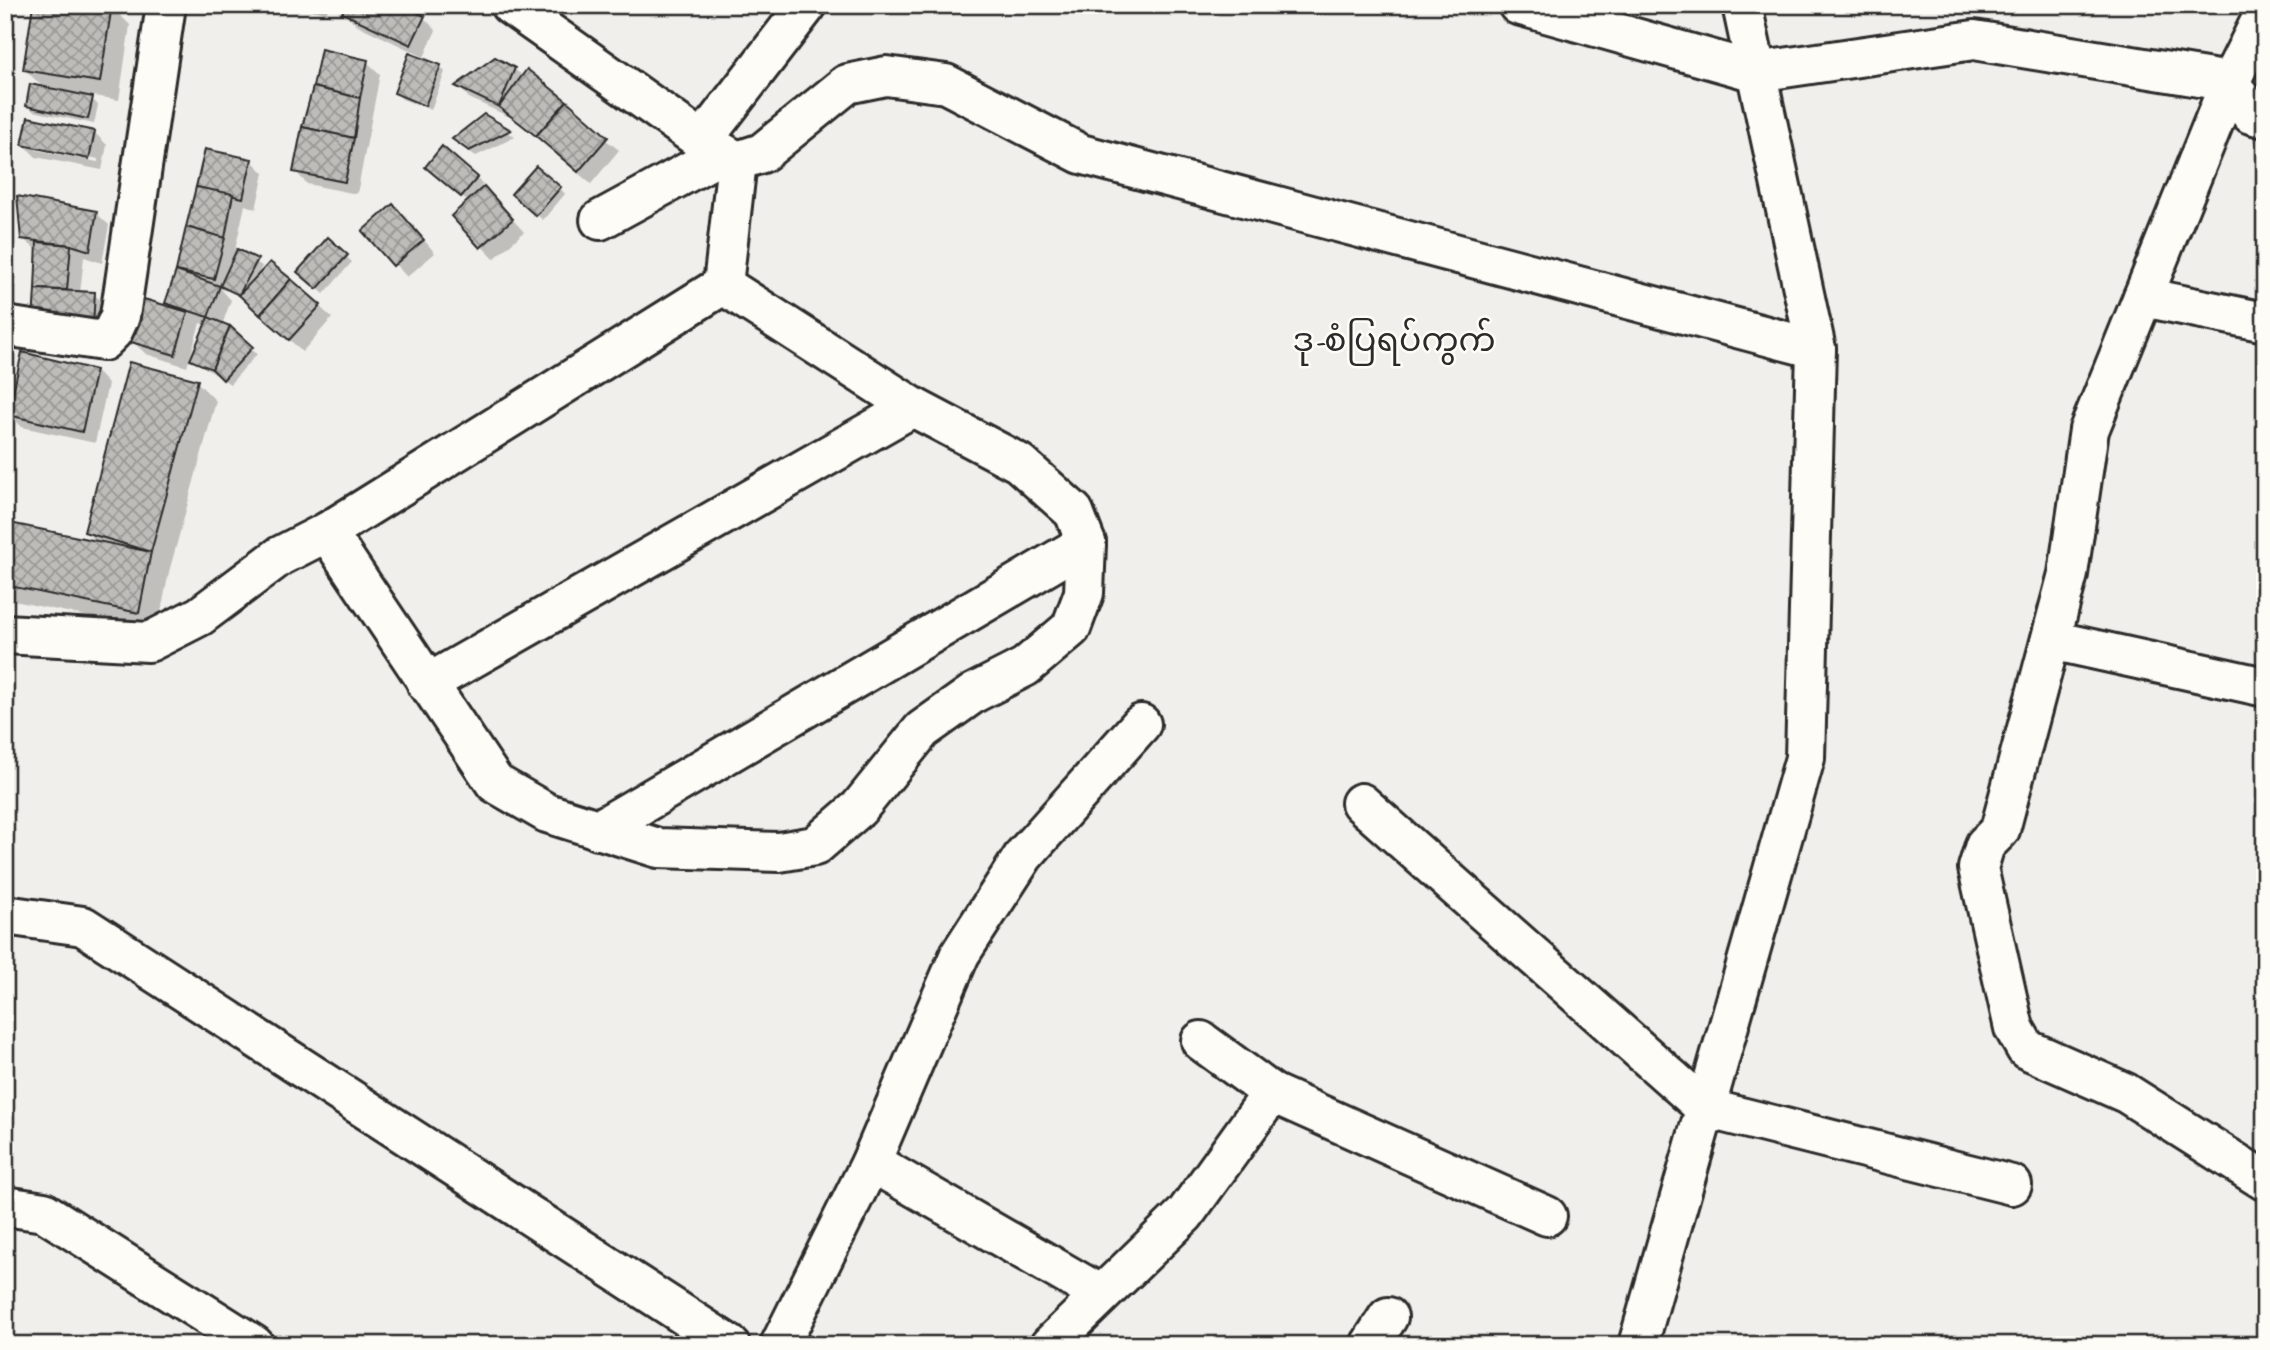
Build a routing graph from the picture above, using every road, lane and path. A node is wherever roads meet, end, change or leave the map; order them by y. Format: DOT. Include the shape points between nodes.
graph roads {
  1 [pos="166,5"];
  2 [pos="807,5"];
  3 [pos="1518,5"];
  4 [pos="1742,5"];
  5 [pos="514,6"];
  6 [pos="2265,12"];
  7 [pos="1756,72"];
  8 [pos="2230,82"];
  9 [pos="2265,118"];
  10 [pos="721,152"];
  11 [pos="600,220"];
  12 [pos="723,285"];
  13 [pos="2143,297"];
  14 [pos="2265,322"];
  15 [pos="5,326"];
  16 [pos="1816,349"];
  17 [pos="913,407"];
  18 [pos="327,532"];
  19 [pos="1086,543"];
  20 [pos="5,634"];
  21 [pos="2051,640"];
  22 [pos="427,684"];
  23 [pos="2265,687"];
  24 [pos="1141,724"];
  25 [pos="1361,803"];
  26 [pos="598,830"];
  27 [pos="5,915"];
  28 [pos="1202,1041"];
  29 [pos="1272,1093"];
  30 [pos="1706,1108"];
  31 [pos="871,1162"];
  32 [pos="2265,1181"];
  33 [pos="2012,1185"];
  34 [pos="5,1206"];
  35 [pos="1547,1216"];
  36 [pos="1100,1294"];
  37 [pos="254,1345"];
  38 [pos="730,1345"];
  39 [pos="780,1345"];
  40 [pos="1050,1345"];
  41 [pos="1638,1345"];
  1 -- 15 [label="street" via="120,316 113,331 103,341"];
  2 -- 10 [label="street"];
  3 -- 7 [label="street"];
  4 -- 7 [label="street"];
  5 -- 10 [label="street"];
  6 -- 8 [label="street"];
  7 -- 8 [label="street" via="1974,40"];
  7 -- 16 [label="street"];
  8 -- 9 [label="street" via="2251,114"];
  8 -- 13 [label="street"];
  10 -- 11 [label="street"];
  10 -- 12 [label="street"];
  10 -- 16 [label="street" via="762,153 847,84 886,76 946,84 1082,154"];
  12 -- 17 [label="street"];
  12 -- 18 [label="street"];
  13 -- 14 [label="street"];
  13 -- 21 [label="street" via="2089,430 2068,574"];
  16 -- 30 [label="street" via="1805,758"];
  17 -- 19 [label="street" via="1020,463 1074,512"];
  17 -- 22 [label="street"];
  18 -- 20 [label="street" via="281,556 200,616 149,642"];
  18 -- 22 [label="street"];
  19 -- 26 [label="street"];
  19 -- 26 [label="street" via="1084,593 1071,628 1026,667 974,693 922,730 859,808 815,845 779,852 658,848"];
  21 -- 23 [label="street"];
  21 -- 32 [label="street" via="2000,830 1985,845 1978,868 2014,1028 2025,1049 2126,1093"];
  22 -- 26 [label="street" via="495,783 548,813"];
  24 -- 31 [label="street" via="1024,855 960,954"];
  25 -- 30 [label="street"];
  27 -- 38 [label="street" via="83,926"];
  28 -- 29 [label="street"];
  29 -- 35 [label="street"];
  29 -- 36 [label="street" via="1185,1213"];
  30 -- 33 [label="street"];
  30 -- 41 [label="street"];
  31 -- 36 [label="street"];
  31 -- 39 [label="street"];
  34 -- 37 [label="street" via="44,1212"];
  36 -- 40 [label="street"];
}
